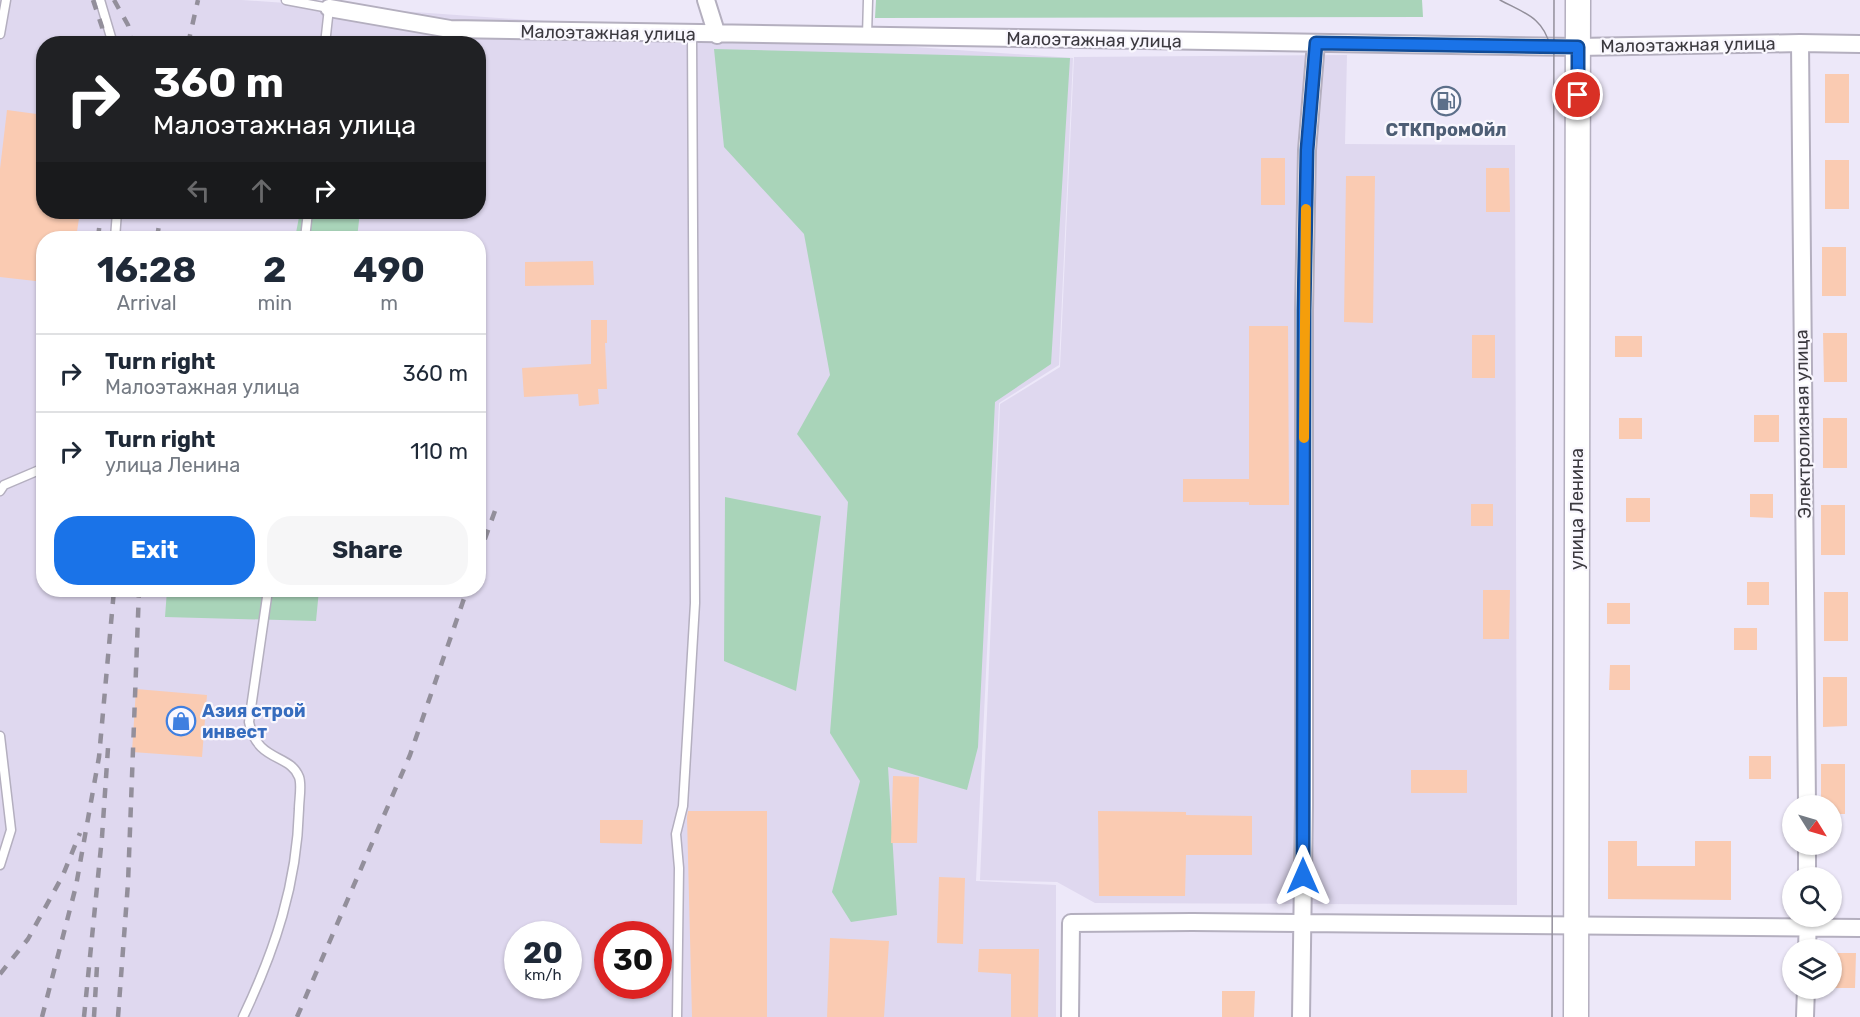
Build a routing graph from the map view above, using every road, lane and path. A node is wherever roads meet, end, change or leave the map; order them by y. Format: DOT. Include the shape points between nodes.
graph roads {
  1 [pos="6,0"];
  2 [pos="100,0"];
  3 [pos="286,0"];
  4 [pos="706,0"];
  5 [pos="868,0"];
  6 [pos="1578,0"];
  7 [pos="329,8"];
  8 [pos="0,34"];
  9 [pos="717,34"];
  10 [pos="693,35"];
  11 [pos="111,36"];
  12 [pos="327,36"];
  13 [pos="867,37"];
  14 [pos="1316,43"];
  15 [pos="1800,43"];
  16 [pos="1860,44"];
  17 [pos="1578,47"];
  18 [pos="36,471"];
  19 [pos="0,491"];
  20 [pos="267,597"];
  21 [pos="0,736"];
  22 [pos="1807,795"];
  23 [pos="0,865"];
  24 [pos="1303,922"];
  25 [pos="1782,922"];
  26 [pos="1577,926"];
  27 [pos="1842,926"];
  28 [pos="1860,928"];
  29 [pos="1806,999"];
  30 [pos="243,1017"];
  31 [pos="677,1017"];
  32 [pos="1070,1017"];
  33 [pos="1301,1017"];
  34 [pos="1576,1017"];
  35 [pos="1805,1017"];
  1 -- 8 [label="lane"];
  2 -- 11 [label="lane"];
  3 -- 7 [label="lane"];
  4 -- 9 [label="street"];
  5 -- 13 [label="lane"];
  6 -- 17 [label="main road, улица Ленина"];
  7 -- 10 [label="street, Малоэтажная улица" via="450,29"];
  7 -- 12 [label="lane"];
  9 -- 10 [label="street, Малоэтажная улица"];
  9 -- 13 [label="street, Малоэтажная улица"];
  10 -- 31 [label="lane" via="695,603 683,806 676,834"];
  13 -- 14 [label="street, Малоэтажная улица"];
  14 -- 17 [label="street, Малоэтажная улица"];
  14 -- 24 [label="street" via="1307,150 1304,310"];
  15 -- 16 [label="street, Малоэтажная улица"];
  15 -- 17 [label="street, Малоэтажная улица"];
  15 -- 22 [label="street, Электролизная улица"];
  17 -- 26 [label="main road, улица Ленина"];
  18 -- 19 [label="lane" via="4,485"];
  20 -- 30 [label="lane" via="249,722 255,741 265,752 293,769 300,778 298,843 291,889 263,976"];
  21 -- 23 [label="lane" via="11,830"];
  24 -- 26 [label="street"];
  24 -- 32 [label="street" via="1071,923"];
  24 -- 33 [label="street"];
  25 -- 26 [label="street"];
  26 -- 34 [label="main road, улица Ленина"];
  27 -- 28 [label="street"];
  29 -- 35 [label="street"];
}
